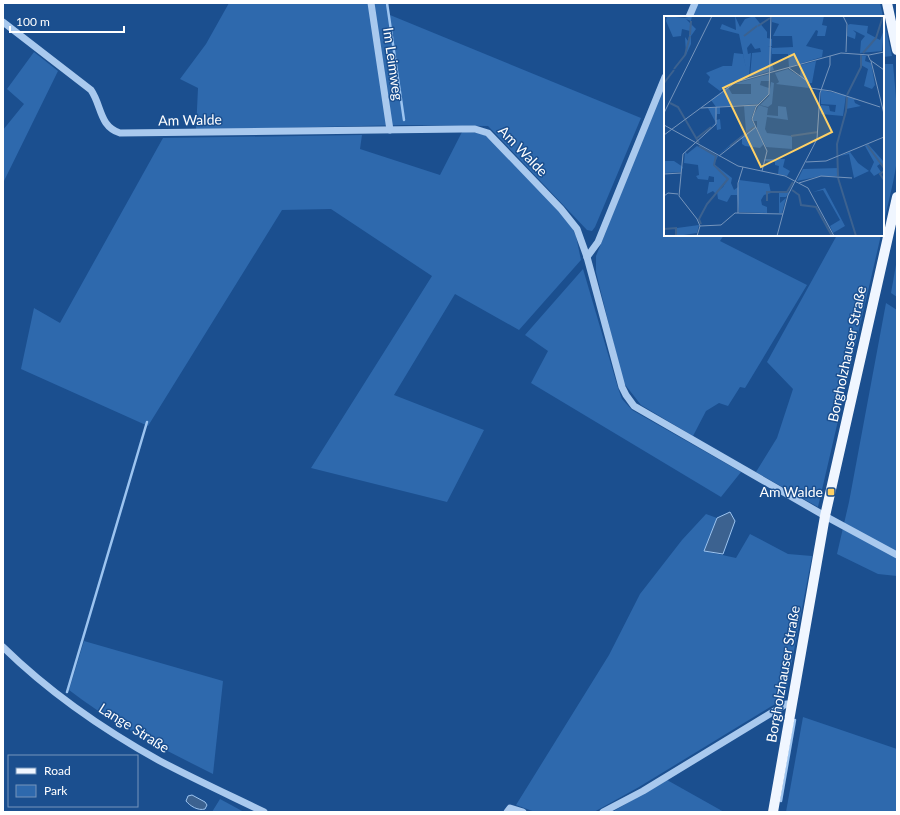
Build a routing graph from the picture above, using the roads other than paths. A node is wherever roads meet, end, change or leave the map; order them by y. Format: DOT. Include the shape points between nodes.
graph roads {
  1 [pos="371,3"];
  2 [pos="695,3"];
  3 [pos="887,3"];
  4 [pos="689,16"];
  5 [pos="3,22"];
  6 [pos="897,50"];
  7 [pos="664,79"];
  8 [pos="390,130"];
  9 [pos="897,197"];
  10 [pos="588,257"];
  11 [pos="825,516"];
  12 [pos="897,555"];
  13 [pos="3,647"];
  14 [pos="792,704"];
  15 [pos="264,812"];
  16 [pos="507,812"];
  17 [pos="523,812"];
  18 [pos="603,812"];
  19 [pos="773,812"];
  1 -- 8 [label="street, Im Leimweg"];
  2 -- 4 [label="street"];
  3 -- 6 [label="main road"];
  5 -- 8 [label="street, Am Walde" via="91,90 105,124 120,133"];
  7 -- 10 [label="street" via="598,242"];
  8 -- 10 [label="street, Am Walde" via="475,129 488,133 577,229"];
  9 -- 11 [label="main road, Borgholzhauser Straße"];
  10 -- 11 [label="street, Am Walde" via="622,387 634,406"];
  11 -- 12 [label="street"];
  11 -- 14 [label="main road, Borgholzhauser Straße"];
  13 -- 15 [label="street, Lange Straße" via="87,715 120,736 161,761"];
  14 -- 18 [label="street" via="786,704 643,791"];
  14 -- 19 [label="main road, Borgholzhauser Straße"];
  16 -- 17 [label="street" via="510,808"];
}
